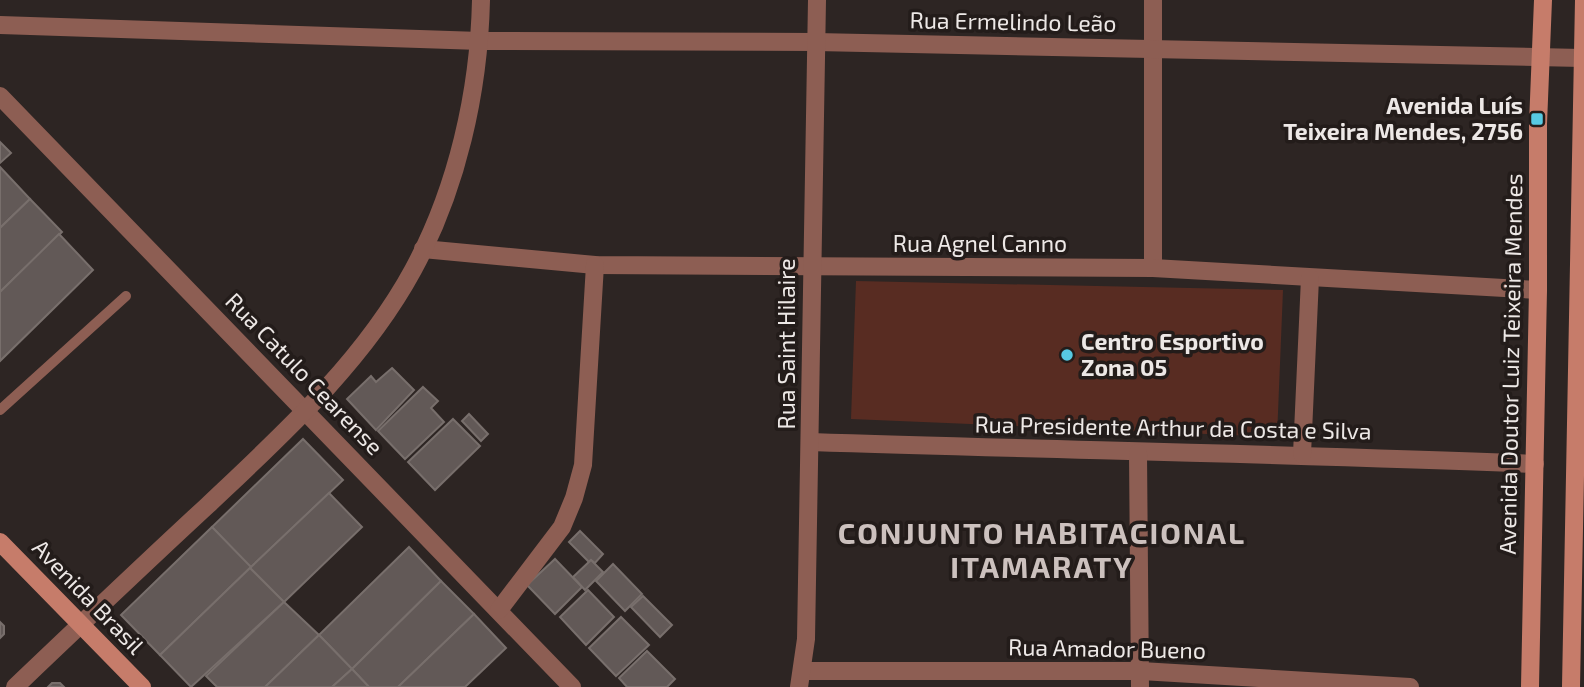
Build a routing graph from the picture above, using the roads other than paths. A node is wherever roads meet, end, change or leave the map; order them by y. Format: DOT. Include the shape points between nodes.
graph roads {
  1 [pos="481,0"];
  2 [pos="817,0"];
  3 [pos="1153,0"];
  4 [pos="1543,0"];
  5 [pos="1584,0"];
  6 [pos="0,25"];
  7 [pos="480,41"];
  8 [pos="816,43"];
  9 [pos="1152,49"];
  10 [pos="1542,56"];
  11 [pos="1583,58"];
  12 [pos="0,96"];
  13 [pos="423,249"];
  14 [pos="595,265"];
  15 [pos="812,268"];
  16 [pos="1153,268"];
  17 [pos="1310,278"];
  18 [pos="1538,290"];
  19 [pos="126,296"];
  20 [pos="0,410"];
  21 [pos="305,412"];
  22 [pos="811,442"];
  23 [pos="1138,453"];
  24 [pos="1302,454"];
  25 [pos="1535,464"];
  26 [pos="0,541"];
  27 [pos="499,610"];
  28 [pos="80,624"];
  29 [pos="801,679"];
  30 [pos="1140,679"];
  31 [pos="15,687"];
  32 [pos="142,687"];
  33 [pos="572,687"];
  34 [pos="1410,687"];
  35 [pos="1530,687"];
  36 [pos="1571,687"];
  1 -- 7 [label="street"];
  2 -- 8 [label="street, Rua Saint Hilaire"];
  3 -- 9 [label="street"];
  4 -- 10 [label="main road, Avenida Doutor Luiz Teixeira Mendes"];
  5 -- 11 [label="main road"];
  6 -- 7 [label="street, Rua Ermelindo Leão"];
  7 -- 8 [label="street, Rua Ermelindo Leão"];
  7 -- 13 [label="street" via="468,118 449,188"];
  8 -- 9 [label="street, Rua Ermelindo Leão"];
  8 -- 15 [label="street, Rua Saint Hilaire"];
  9 -- 10 [label="street, Rua Ermelindo Leão"];
  9 -- 16 [label="street"];
  10 -- 11 [label="street, Rua Ermelindo Leão"];
  10 -- 18 [label="main road, Avenida Doutor Luiz Teixeira Mendes"];
  11 -- 36 [label="main road"];
  12 -- 21 [label="street, Rua Catulo Cearense"];
  13 -- 14 [label="street, Rua Agnel Canno"];
  13 -- 21 [label="street" via="369,337"];
  14 -- 15 [label="street, Rua Agnel Canno"];
  14 -- 27 [label="street" via="583,465 577,487 562,527"];
  15 -- 16 [label="street, Rua Agnel Canno"];
  15 -- 22 [label="street, Rua Saint Hilaire"];
  16 -- 17 [label="street, Rua Agnel Canno"];
  17 -- 18 [label="street, Rua Agnel Canno"];
  17 -- 24 [label="street"];
  18 -- 25 [label="main road, Avenida Doutor Luiz Teixeira Mendes"];
  19 -- 20 [label="lane"];
  21 -- 27 [label="street, Rua Catulo Cearense"];
  21 -- 28 [label="street"];
  22 -- 23 [label="street, Rua Presidente Arthur da Costa e Silva"];
  22 -- 29 [label="street, Rua Saint Hilaire"];
  23 -- 24 [label="street, Rua Presidente Arthur da Costa e Silva"];
  23 -- 30 [label="street"];
  24 -- 25 [label="street, Rua Presidente Arthur da Costa e Silva"];
  25 -- 35 [label="main road, Avenida Doutor Luiz Teixeira Mendes"];
  26 -- 28 [label="main road, Avenida Brasil"];
  27 -- 33 [label="street, Rua Catulo Cearense"];
  28 -- 31 [label="street"];
  28 -- 32 [label="main road, Avenida Brasil"];
  29 -- 30 [label="street, Rua Amador Bueno"];
  30 -- 34 [label="street, Rua Amador Bueno"];
}
